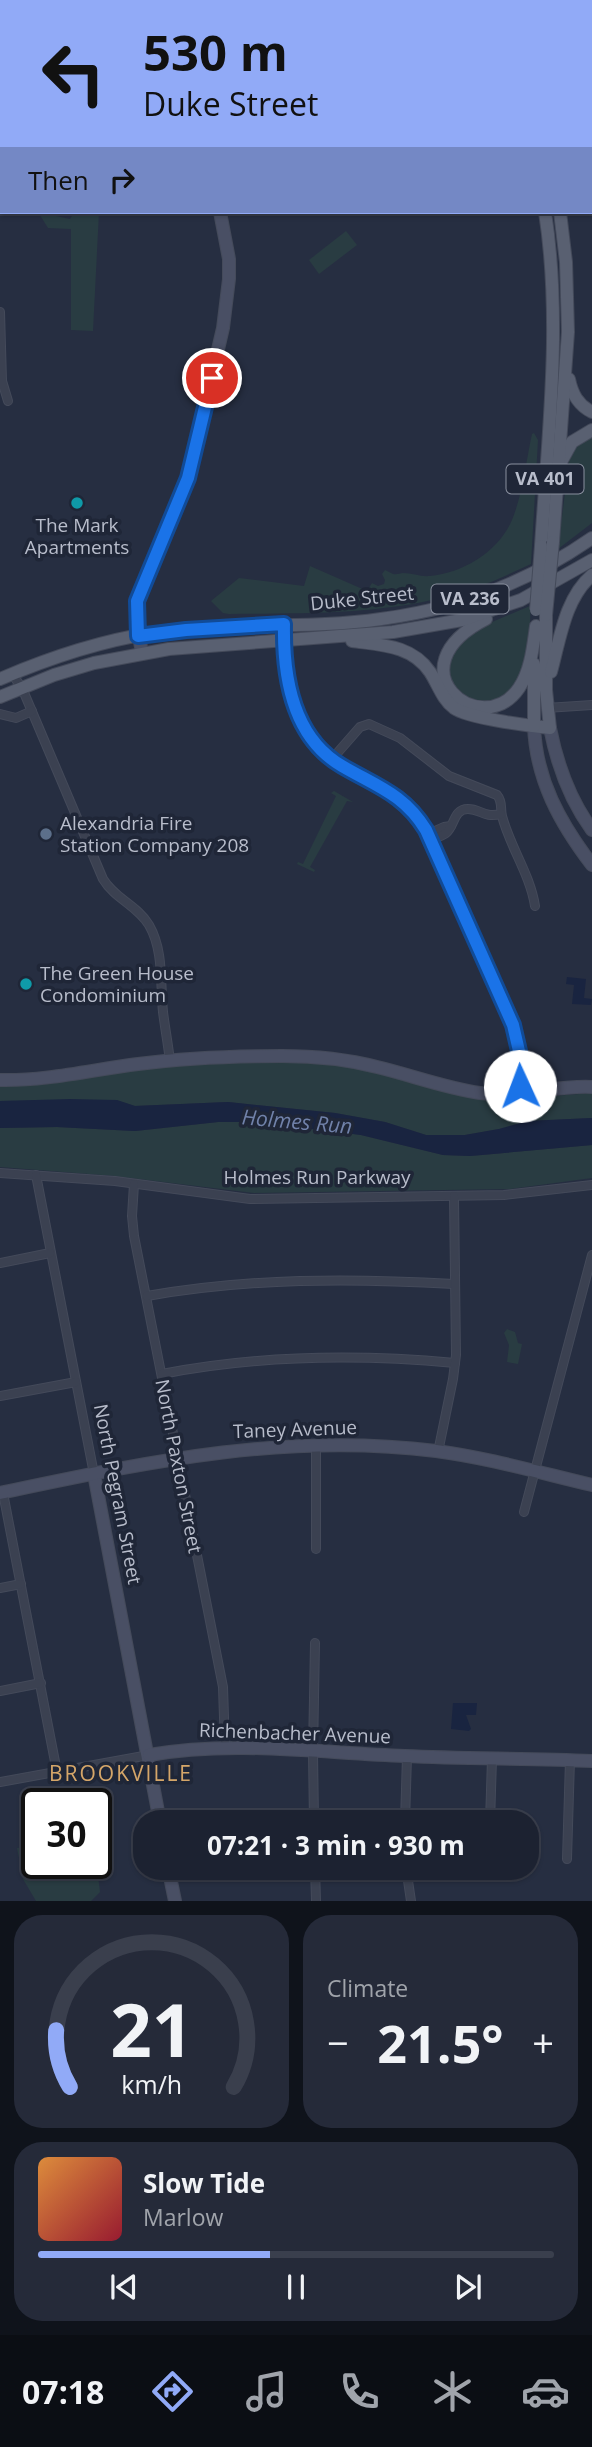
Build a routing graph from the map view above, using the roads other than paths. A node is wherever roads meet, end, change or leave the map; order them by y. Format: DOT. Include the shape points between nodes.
graph roads {
  1 [pos="220,214"];
  2 [pos="545,214"];
  3 [pos="560,214"];
  4 [pos="0,312"];
  5 [pos="566,365"];
  6 [pos="8,401"];
  7 [pos="592,413"];
  8 [pos="556,418"];
  9 [pos="592,430"];
  10 [pos="558,468"];
  11 [pos="592,537"];
  12 [pos="547,544"];
  13 [pos="592,561"];
  14 [pos="592,575"];
  15 [pos="521,600"];
  16 [pos="541,612"];
  17 [pos="284,624"];
  18 [pos="536,626"];
  19 [pos="138,636"];
  20 [pos="324,637"];
  21 [pos="284,641"];
  22 [pos="142,653"];
  23 [pos="11,675"];
  24 [pos="22,688"];
  25 [pos="546,690"];
  26 [pos="0,697"];
  27 [pos="592,705"];
  28 [pos="534,708"];
  29 [pos="548,708"];
  30 [pos="32,711"];
  31 [pos="0,715"];
  32 [pos="534,726"];
  33 [pos="550,728"];
  34 [pos="332,759"];
  35 [pos="501,814"];
  36 [pos="592,830"];
  37 [pos="429,838"];
  38 [pos="592,864"];
  39 [pos="535,906"];
  40 [pos="170,1061"];
  41 [pos="0,1080"];
  42 [pos="592,1087"];
  43 [pos="520,1094"];
  44 [pos="0,1173"];
  45 [pos="36,1175"];
  46 [pos="134,1184"];
  47 [pos="592,1185"];
  48 [pos="454,1196"];
  49 [pos="50,1254"];
  50 [pos="592,1255"];
  51 [pos="0,1263"];
  52 [pos="454,1284"];
  53 [pos="147,1296"];
  54 [pos="455,1363"];
  55 [pos="162,1374"];
  56 [pos="76,1381"];
  57 [pos="0,1396"];
  58 [pos="316,1445"];
  59 [pos="438,1452"];
  60 [pos="179,1458"];
  61 [pos="534,1471"];
  62 [pos="94,1474"];
  63 [pos="592,1485"];
  64 [pos="1,1493"];
  65 [pos="524,1512"];
  66 [pos="316,1549"];
  67 [pos="21,1584"];
  68 [pos="0,1588"];
  69 [pos="315,1643"];
  70 [pos="41,1684"];
  71 [pos="0,1691"];
  72 [pos="225,1748"];
  73 [pos="313,1752"];
  74 [pos="149,1755"];
  75 [pos="407,1756"];
  76 [pos="492,1759"];
  77 [pos="570,1760"];
  78 [pos="592,1761"];
  79 [pos="57,1772"];
  80 [pos="0,1782"];
  81 [pos="158,1810"];
  82 [pos="314,1810"];
  83 [pos="405,1810"];
  84 [pos="490,1810"];
  85 [pos="567,1859"];
  86 [pos="171,1880"];
  87 [pos="315,1880"];
  88 [pos="408,1880"];
  89 [pos="175,1901"];
  90 [pos="316,1901"];
  91 [pos="411,1901"];
  1 -- 19 [label="street" via="229,259 223,328 188,478 137,601"];
  2 -- 8 [label="main road, VA 401"];
  3 -- 5 [label="main road, VA 401" via="569,313"];
  4 -- 6 [label="street" via="2,381"];
  5 -- 7 [label="main road" via="572,393"];
  5 -- 8 [label="main road, VA 401"];
  7 -- 8 [label="main road"];
  8 -- 10 [label="main road, VA 401"];
  8 -- 12 [label="main road, VA 401"];
  9 -- 10 [label="main road" via="572,442"];
  10 -- 12 [label="main road, VA 401"];
  11 -- 17 [label="main road, Duke Street / VA 236" via="522,579 457,603 380,620"];
  12 -- 16 [label="main road, VA 401, bridge"];
  13 -- 15 [label="main road, Duke Street / VA 236"];
  14 -- 25 [label="main road" via="567,614"];
  15 -- 18 [label="main road" via="466,630 449,646 444,675 455,696 476,707 508,699 525,677"];
  15 -- 20 [label="main road, Duke Street / VA 236" via="436,625"];
  16 -- 18 [label="main road, VA 401"];
  16 -- 25 [label="main road, VA 401"];
  17 -- 19 [label="main road, Duke Street / VA 236"];
  17 -- 21 [label="street"];
  18 -- 28 [label="main road, VA 401"];
  19 -- 22 [label="street"];
  19 -- 23 [label="main road, Duke Street / VA 236" via="77,650"];
  20 -- 21 [label="main road, Duke Street / VA 236"];
  20 -- 32 [label="main road" via="403,649 426,667 443,696 461,712"];
  21 -- 22 [label="main road, Duke Street / VA 236"];
  21 -- 34 [label="street" via="292,701 309,733"];
  22 -- 24 [label="main road, Duke Street / VA 236" via="94,663"];
  23 -- 24 [label="street"];
  24 -- 26 [label="main road, Duke Street / VA 236"];
  24 -- 30 [label="street"];
  25 -- 29 [label="main road, VA 401"];
  27 -- 29 [label="street"];
  28 -- 29 [label="street"];
  28 -- 32 [label="main road, VA 401"];
  29 -- 33 [label="main road, VA 401"];
  30 -- 31 [label="street" via="16,718"];
  30 -- 40 [label="street" via="103,879 139,913 155,938"];
  32 -- 33 [label="main road"];
  32 -- 38 [label="street, VA 401" via="545,787 564,826"];
  33 -- 36 [label="street, VA 401" via="562,776"];
  34 -- 35 [label="street" via="360,727 376,726 449,775 497,795"];
  34 -- 37 [label="street" via="391,792 415,814"];
  35 -- 37 [label="street" via="468,809 457,814 452,826"];
  35 -- 39 [label="street"];
  37 -- 43 [label="street" via="513,1025"];
  40 -- 41 [label="street" via="61,1077"];
  40 -- 43 [label="street" via="325,1058 462,1090"];
  42 -- 43 [label="street"];
  44 -- 45 [label="street, Holmes Run Parkway"];
  45 -- 46 [label="street, Holmes Run Parkway"];
  45 -- 49 [label="street, North Pegram Street"];
  46 -- 48 [label="street, Holmes Run Parkway" via="250,1199"];
  46 -- 53 [label="street, North Paxton Street" via="132,1216"];
  47 -- 48 [label="street, Holmes Run Parkway"];
  48 -- 52 [label="street"];
  49 -- 51 [label="street"];
  49 -- 56 [label="street, North Pegram Street"];
  50 -- 61 [label="street"];
  52 -- 53 [label="street" via="294,1280"];
  52 -- 54 [label="street"];
  53 -- 55 [label="street, North Paxton Street"];
  54 -- 55 [label="street" via="296,1358"];
  54 -- 59 [label="street"];
  55 -- 60 [label="street, North Paxton Street"];
  56 -- 57 [label="street"];
  56 -- 62 [label="street, North Pegram Street"];
  58 -- 59 [label="street, Taney Avenue"];
  58 -- 60 [label="street, Taney Avenue"];
  58 -- 66 [label="street"];
  59 -- 61 [label="street, Taney Avenue"];
  60 -- 62 [label="street, Taney Avenue"];
  60 -- 72 [label="street, North Paxton Street" via="222,1687"];
  61 -- 63 [label="street, Taney Avenue"];
  61 -- 65 [label="street"];
  62 -- 64 [label="street, Taney Avenue"];
  62 -- 74 [label="street, North Pegram Street"];
  64 -- 67 [label="street"];
  67 -- 68 [label="street"];
  67 -- 70 [label="street"];
  69 -- 73 [label="street"];
  70 -- 71 [label="street"];
  70 -- 79 [label="street"];
  72 -- 73 [label="street, Richenbacher Avenue"];
  72 -- 74 [label="street, Richenbacher Avenue"];
  73 -- 75 [label="street, Richenbacher Avenue"];
  73 -- 82 [label="street"];
  74 -- 79 [label="street, Richenbacher Avenue"];
  74 -- 81 [label="street, North Pegram Street"];
  75 -- 76 [label="street, Richenbacher Avenue"];
  75 -- 83 [label="street"];
  76 -- 77 [label="street, Richenbacher Avenue"];
  76 -- 84 [label="street"];
  77 -- 78 [label="street, Richenbacher Avenue"];
  77 -- 85 [label="street"];
  79 -- 80 [label="street, Richenbacher Avenue"];
  86 -- 89 [label="street"];
  87 -- 90 [label="street"];
  88 -- 91 [label="street"];
}
